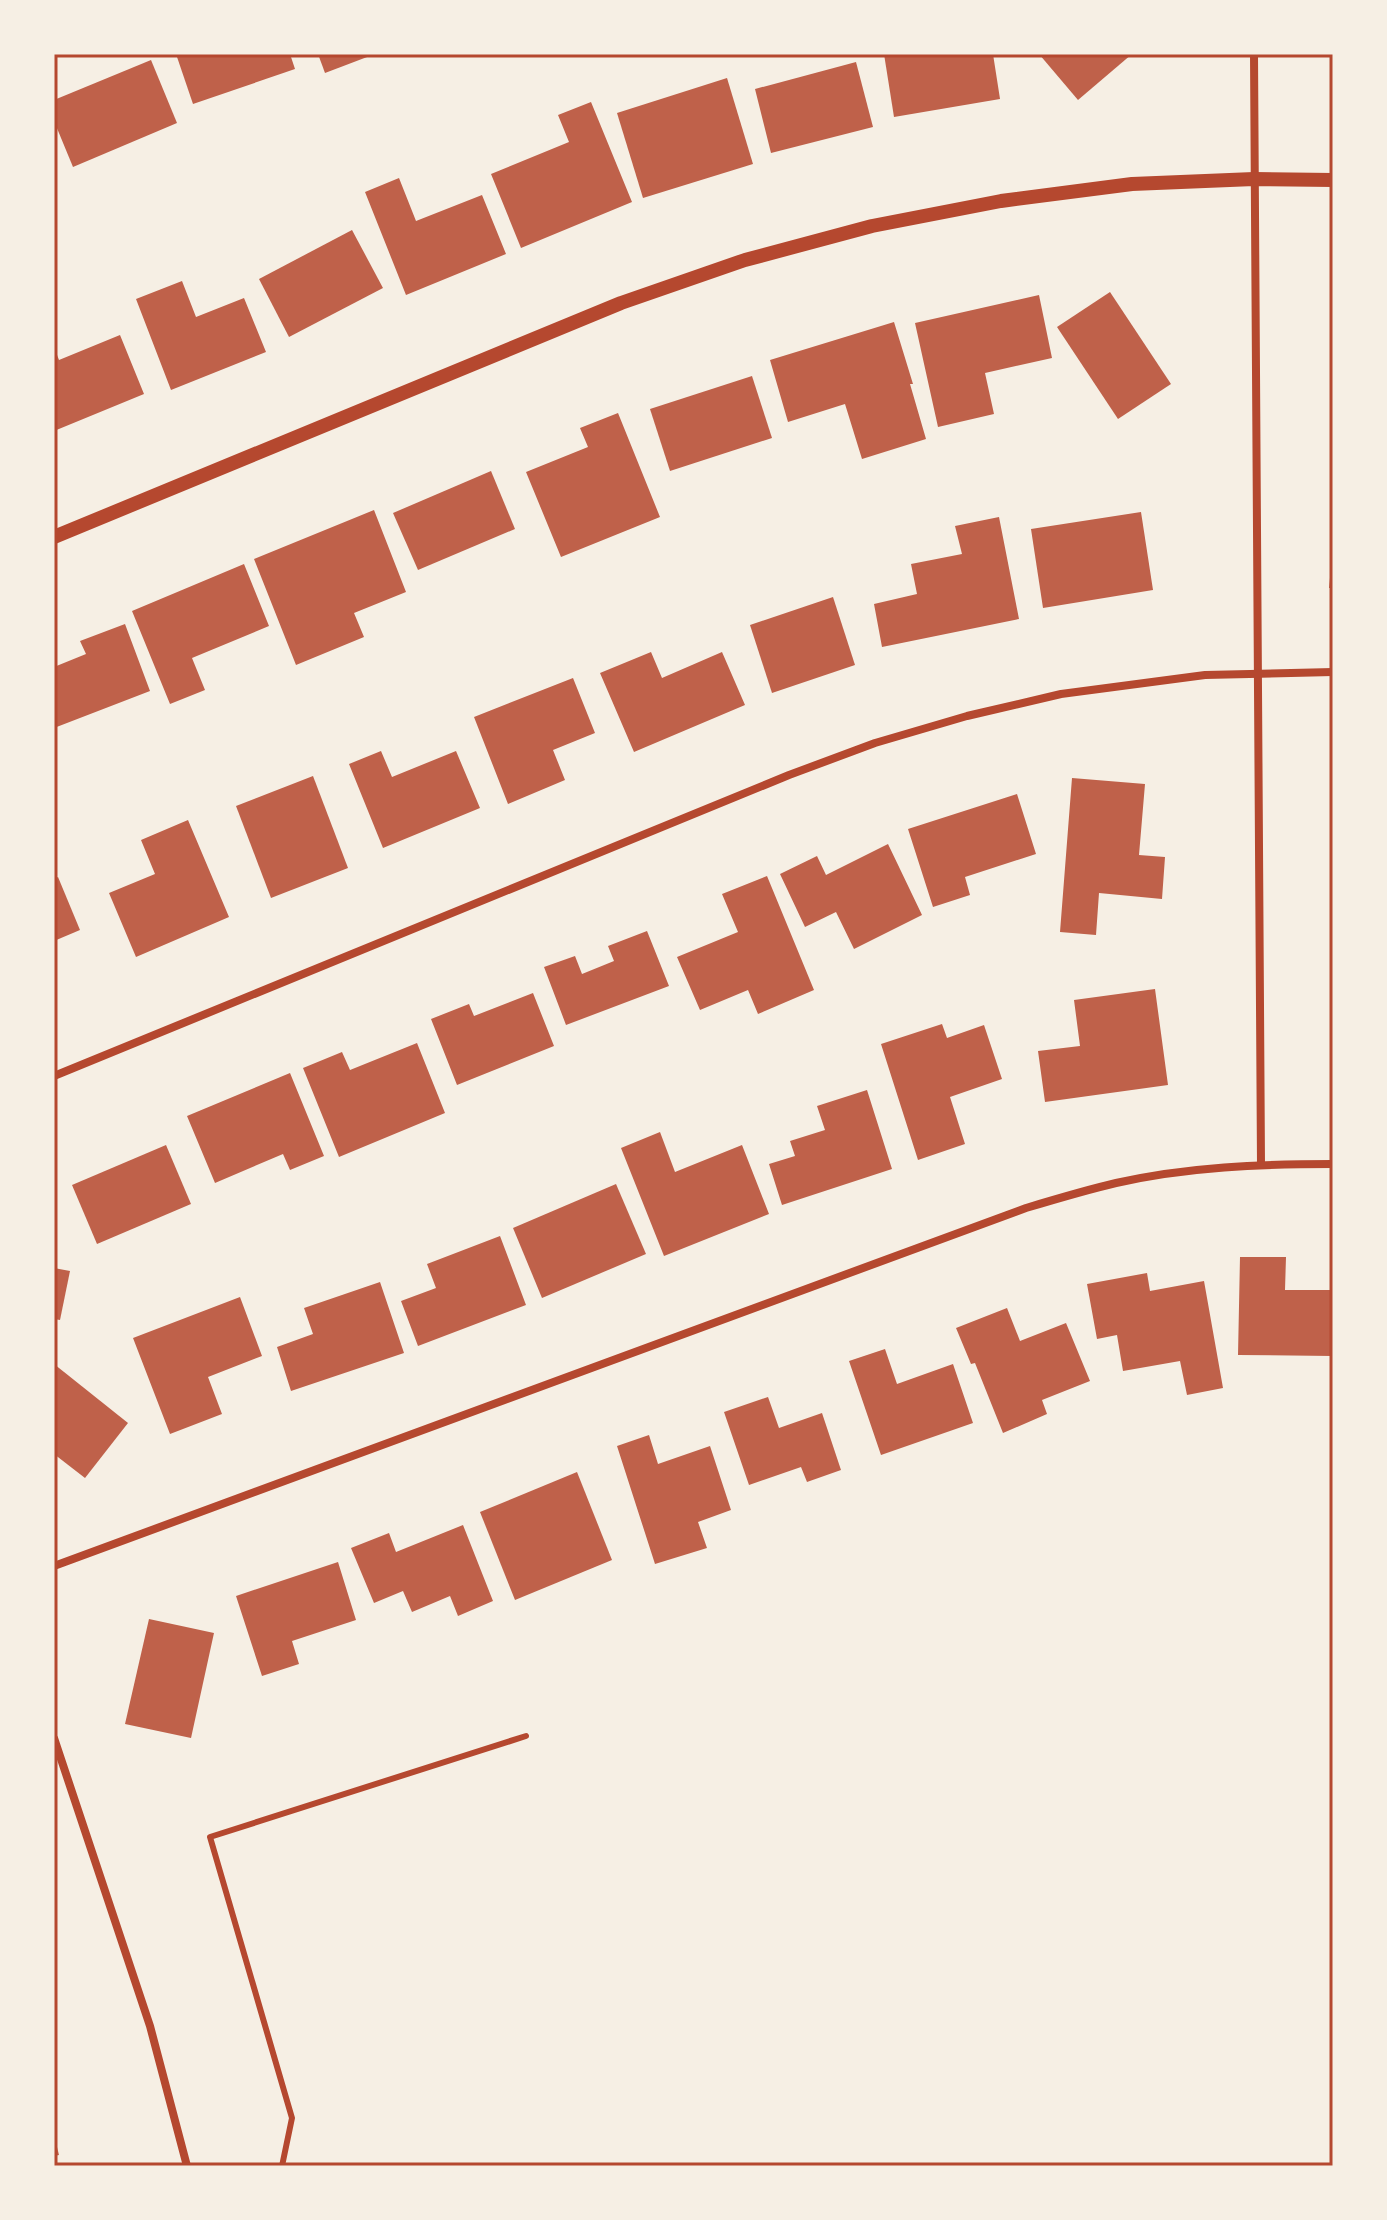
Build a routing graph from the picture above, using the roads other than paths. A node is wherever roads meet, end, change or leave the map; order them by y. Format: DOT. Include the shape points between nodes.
graph roads {
  1 [pos="1254,54"];
  2 [pos="1254,179"];
  3 [pos="1333,180"];
  4 [pos="54,537"];
  5 [pos="1333,672"];
  6 [pos="1258,673"];
  7 [pos="54,1076"];
  8 [pos="1261,1164"];
  9 [pos="1333,1164"];
  10 [pos="54,1566"];
  11 [pos="526,1736"];
  12 [pos="54,1738"];
  13 [pos="187,2166"];
  14 [pos="282,2166"];
  1 -- 2 [label="street"];
  2 -- 3 [label="street"];
  2 -- 4 [label="street" via="1132,184 1001,201 872,226 745,260 621,303"];
  2 -- 6 [label="street"];
  5 -- 6 [label="street"];
  6 -- 7 [label="street" via="1061,694 875,743"];
  6 -- 8 [label="street"];
  8 -- 9 [label="street"];
  8 -- 10 [label="street" via="1118,1183 1026,1208"];
  11 -- 14 [label="lane" via="210,1837 292,2118"];
  12 -- 13 [label="street" via="150,2026"];
}
